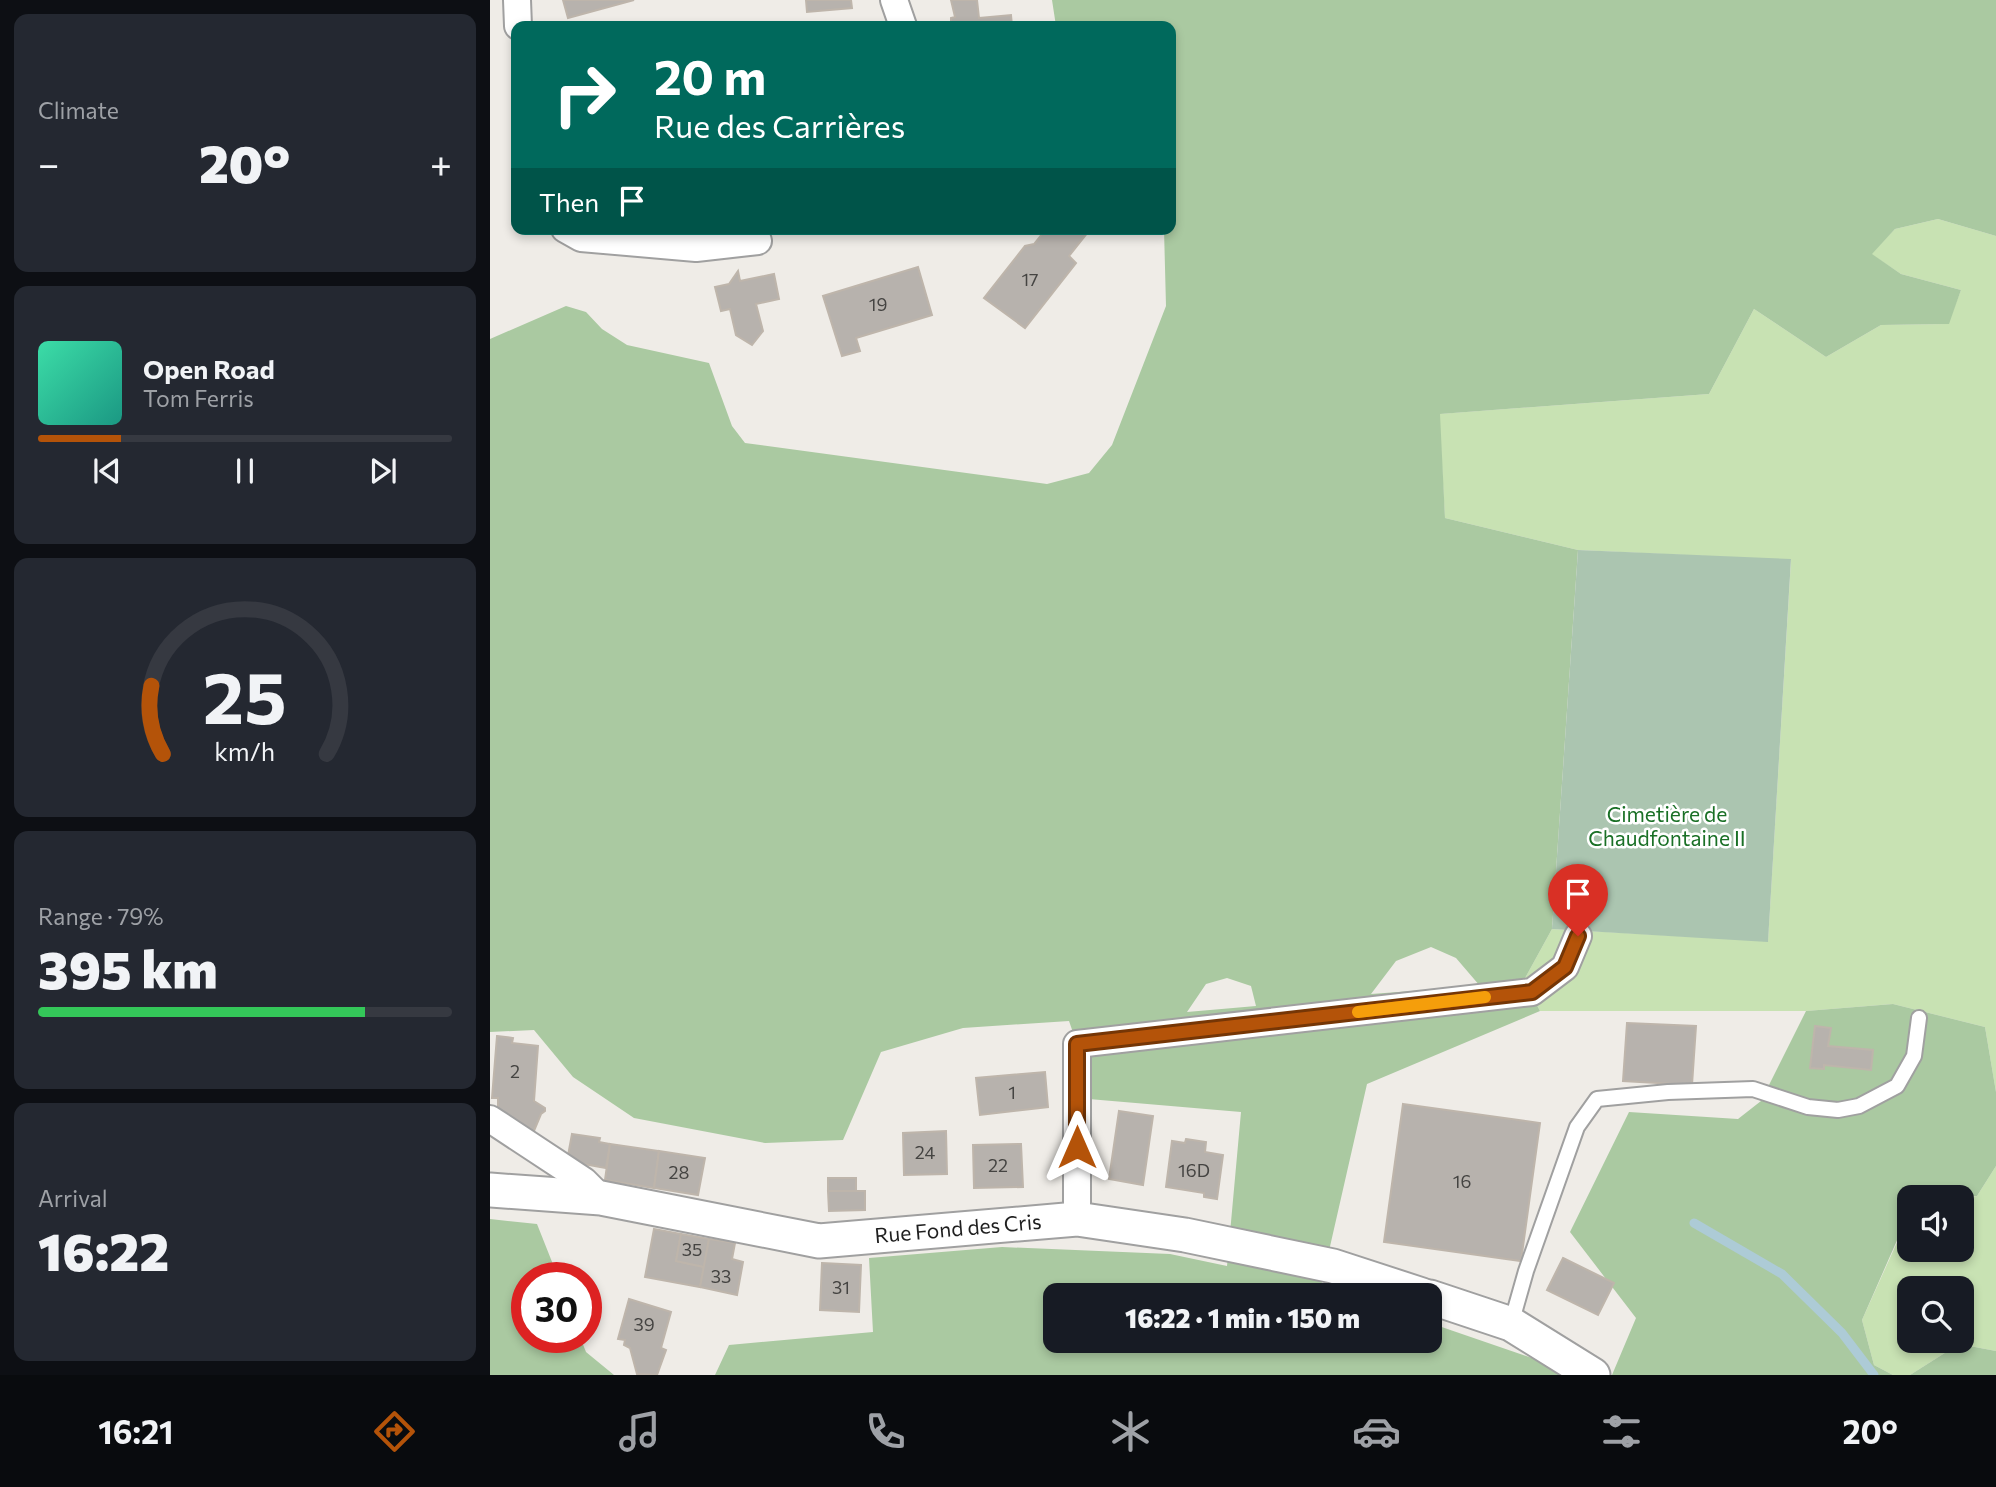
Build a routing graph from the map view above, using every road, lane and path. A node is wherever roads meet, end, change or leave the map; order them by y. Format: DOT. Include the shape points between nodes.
graph roads {
  1 [pos="517,0"];
  2 [pos="894,0"];
  3 [pos="518,21"];
  4 [pos="901,21"];
  5 [pos="577,235"];
  6 [pos="758,241"];
  7 [pos="1578,936"];
  8 [pos="1919,1018"];
  9 [pos="490,1119"];
  10 [pos="490,1190"];
  11 [pos="601,1198"];
  12 [pos="1077,1219"];
  13 [pos="1385,1283"];
  14 [pos="1442,1301"];
  15 [pos="1511,1324"];
  16 [pos="1593,1375"];
  1 -- 3 [label="street"];
  2 -- 4 [label="street"];
  5 -- 6 [label="street" via="696,248"];
  7 -- 12 [label="street" via="1565,967 1532,992 1068,1045"];
  8 -- 15 [label="lane" via="1914,1056 1897,1086 1859,1106 1838,1110 1808,1107 1754,1089 1597,1099 1577,1126"];
  9 -- 11 [label="street" via="584,1181"];
  10 -- 11 [label="street, Rue Fond des Cris"];
  11 -- 12 [label="street, Rue Fond des Cris" via="819,1241"];
  12 -- 13 [label="street, Rue Fond des Cris" via="1185,1235 1333,1266"];
  14 -- 15 [label="street"];
  15 -- 16 [label="street"];
}
